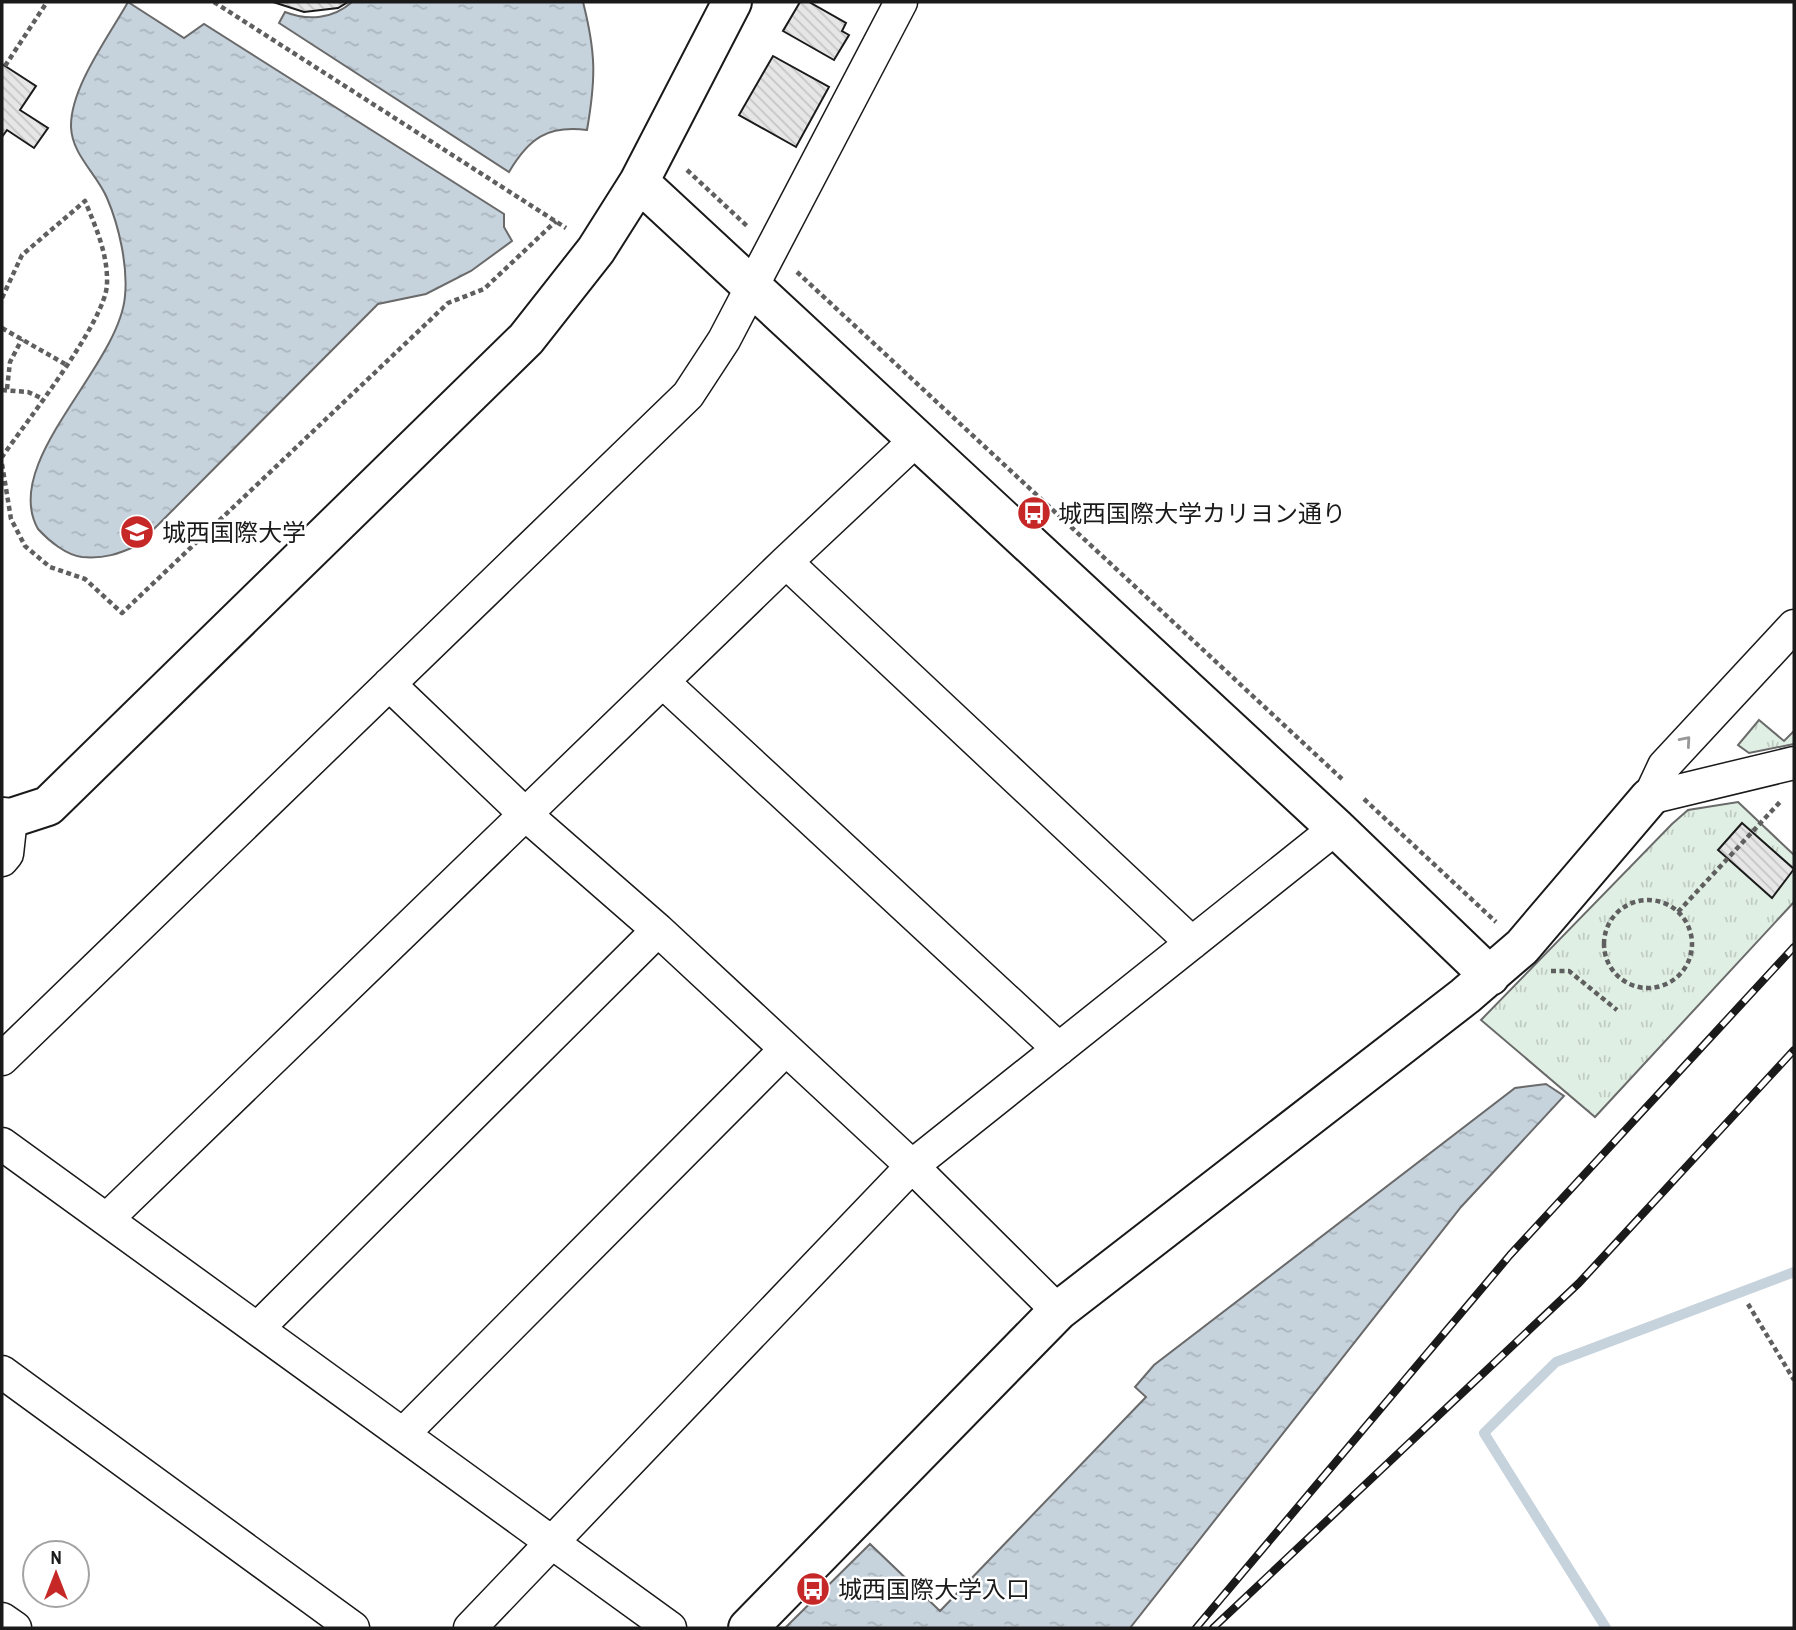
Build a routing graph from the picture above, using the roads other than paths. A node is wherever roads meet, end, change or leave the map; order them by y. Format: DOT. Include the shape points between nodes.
graph roads {
  1 [pos="732,2"];
  2 [pos="901,2"];
  3 [pos="639,182"];
  4 [pos="752,286"];
  5 [pos="917,439"];
  6 [pos="786,562"];
  7 [pos="1794,626"];
  8 [pos="663,681"];
  9 [pos="389,684"];
  10 [pos="1794,763"];
  11 [pos="1649,798"];
  12 [pos="525,814"];
  13 [pos="6,818"];
  14 [pos="1336,828"];
  15 [pos="2,860"];
  16 [pos="657,930"];
  17 [pos="1192,943"];
  18 [pos="1490,976"];
  19 [pos="786,1049"];
  20 [pos="1059,1049"];
  21 [pos="2,1059"];
  22 [pos="2,1144"];
  23 [pos="912,1166"];
  24 [pos="108,1218"];
  25 [pos="1058,1311"];
  26 [pos="258,1328"];
  27 [pos="2,1372"];
  28 [pos="402,1434"];
  29 [pos="551,1543"];
  30 [pos="2,1619"];
  31 [pos="15,1628"];
  32 [pos="353,1628"];
  33 [pos="470,1628"];
  34 [pos="670,1628"];
  35 [pos="748,1628"];
  1 -- 3 [label="street"];
  2 -- 4 [label="street"];
  3 -- 4 [label="street"];
  3 -- 13 [label="street" via="596,250 526,339 47,806"];
  4 -- 5 [label="street"];
  4 -- 9 [label="street" via="708,369 688,396"];
  5 -- 6 [label="street"];
  5 -- 14 [label="street"];
  6 -- 8 [label="street"];
  6 -- 17 [label="street"];
  11 -- 7 [label="street, one-way" via="1664,766"];
  8 -- 12 [label="street"];
  8 -- 20 [label="street"];
  9 -- 12 [label="street"];
  9 -- 21 [label="street"];
  10 -- 11 [label="street"];
  11 -- 18 [label="street" via="1522,947"];
  12 -- 16 [label="street"];
  12 -- 24 [label="street"];
  13 -- 15 [label="street" via="7,854"];
  14 -- 17 [label="street"];
  14 -- 18 [label="street"];
  16 -- 19 [label="street"];
  16 -- 26 [label="street"];
  17 -- 20 [label="street"];
  18 -- 25 [label="street"];
  19 -- 23 [label="street"];
  19 -- 28 [label="street"];
  20 -- 23 [label="street"];
  22 -- 24 [label="street"];
  23 -- 25 [label="street"];
  23 -- 29 [label="street"];
  24 -- 26 [label="street"];
  25 -- 35 [label="street"];
  26 -- 28 [label="street"];
  27 -- 32 [label="street"];
  28 -- 29 [label="street"];
  29 -- 33 [label="street"];
  29 -- 34 [label="street"];
  30 -- 31 [label="street"];
}
